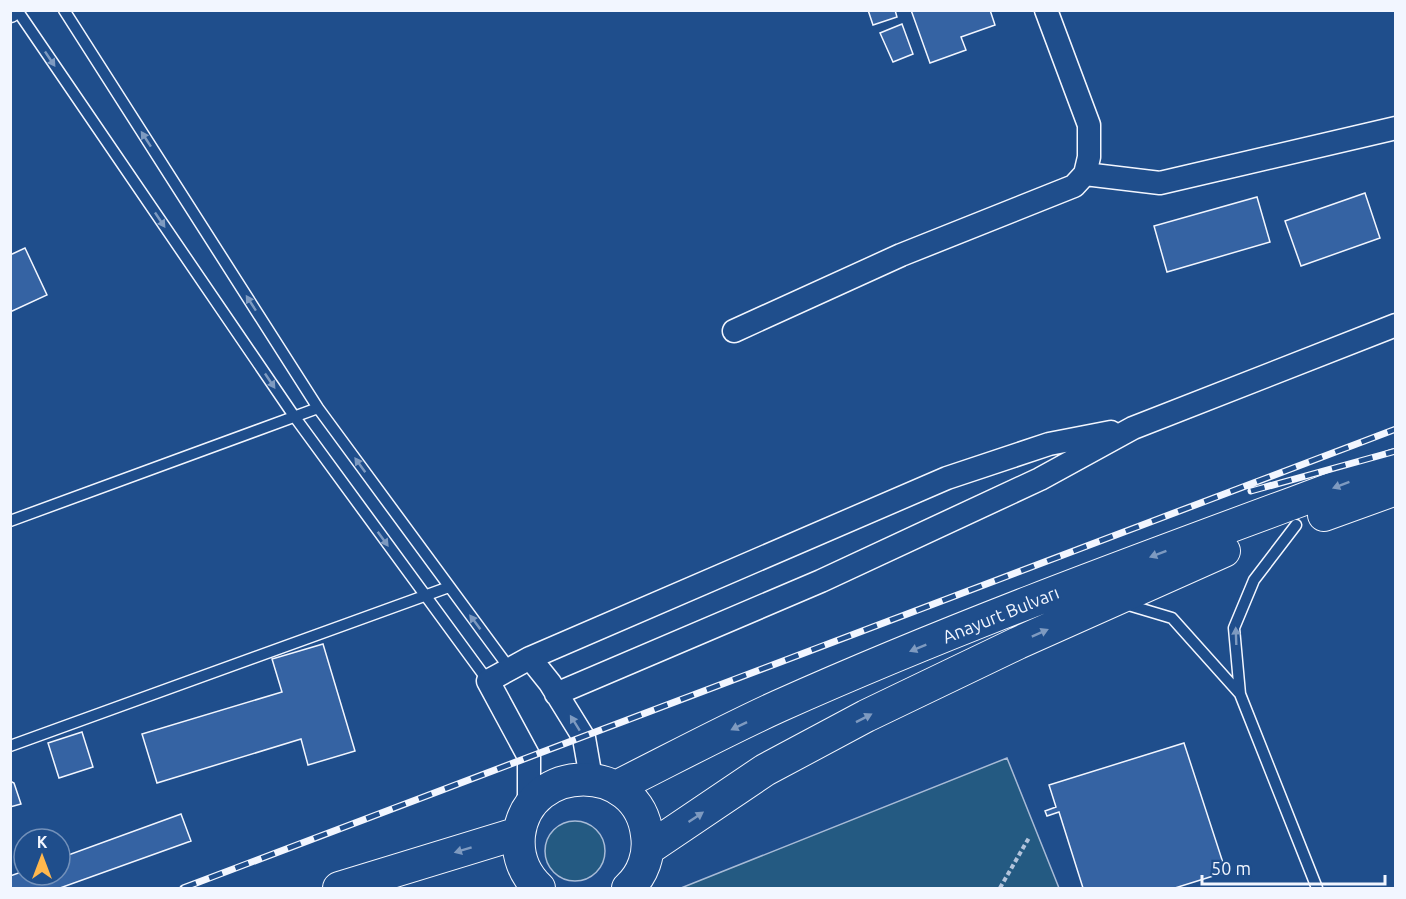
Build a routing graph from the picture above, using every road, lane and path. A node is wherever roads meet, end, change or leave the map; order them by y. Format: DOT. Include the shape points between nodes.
graph roads {
  1 [pos="17,10"];
  2 [pos="64,10"];
  3 [pos="1046,10"];
  4 [pos="1395,129"];
  5 [pos="1085,174"];
  6 [pos="1395,325"];
  7 [pos="734,332"];
  8 [pos="318,408"];
  9 [pos="294,416"];
  10 [pos="1133,428"];
  11 [pos="1395,465"];
  12 [pos="1395,489"];
  13 [pos="10,522"];
  14 [pos="1296,525"];
  15 [pos="449,587"];
  16 [pos="424,596"];
  17 [pos="1113,600"];
  18 [pos="520,663"];
  19 [pos="488,681"];
  20 [pos="556,694"];
  21 [pos="1240,694"];
  22 [pos="10,746"];
  23 [pos="604,782"];
  24 [pos="524,820"];
  25 [pos="1030,836"];
  26 [pos="648,849"];
  27 [pos="339,888"];
  28 [pos="533,888"];
  29 [pos="628,888"];
  30 [pos="1000,888"];
  31 [pos="1317,888"];
  1 -- 9 [label="lane, one-way"];
  8 -- 2 [label="lane, one-way"];
  3 -- 5 [label="street" via="1089,126"];
  4 -- 5 [label="street" via="1160,183"];
  5 -- 7 [label="street" via="1074,186 901,255"];
  6 -- 10 [label="street"];
  8 -- 9 [label="lane"];
  15 -- 8 [label="lane, one-way"];
  9 -- 13 [label="lane"];
  9 -- 16 [label="lane, one-way"];
  10 -- 18 [label="street" via="1049,444 947,478"];
  10 -- 20 [label="street" via="1040,479 821,581"];
  11 -- 23 [label="main road, Anayurt Bulvarı, one-way" via="882,662"];
  12 -- 14 [label="main road, Anayurt Bulvarı"];
  14 -- 17 [label="main road, Anayurt Bulvarı" via="1208,557"];
  21 -- 14 [label="lane, one-way" via="1234,628 1254,580"];
  15 -- 16 [label="lane"];
  18 -- 15 [label="lane, one-way"];
  16 -- 19 [label="lane"];
  16 -- 22 [label="lane"];
  17 -- 21 [label="lane" via="1172,618"];
  26 -- 17 [label="main road, Anayurt Bulvarı, one-way" via="765,770 866,716"];
  18 -- 19 [label="street"];
  18 -- 20 [label="street"];
  19 -- 24 [label="street" via="529,757"];
  23 -- 20 [label="street, one-way" via="584,738"];
  21 -- 31 [label="lane"];
  23 -- 24 [label="main road, Anayurt Bulvarı" via="565,780 553,785"];
  23 -- 26 [label="main road" via="631,799 642,815"];
  24 -- 27 [label="main road, one-way"];
  24 -- 28 [label="main road" via="518,844"];
  25 -- 30 [label="path"];
  26 -- 29 [label="main road" via="643,867"];
}
